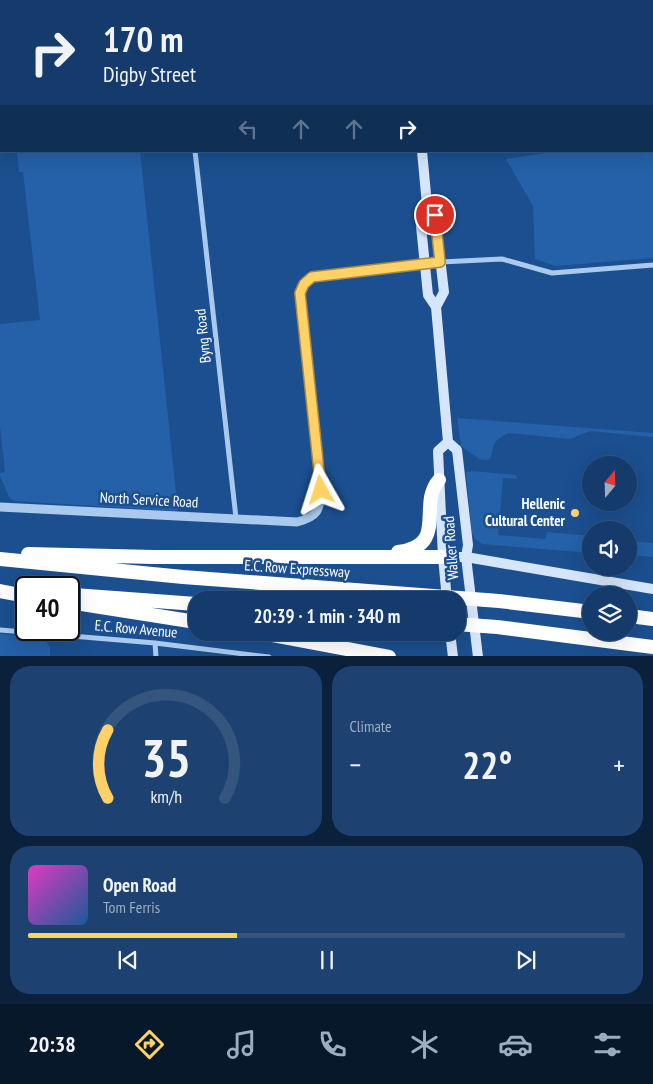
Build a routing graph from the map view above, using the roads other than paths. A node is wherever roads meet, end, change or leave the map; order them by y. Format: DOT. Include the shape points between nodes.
graph roads {
  1 [pos="195,152"];
  2 [pos="422,152"];
  3 [pos="427,205"];
  4 [pos="440,262"];
  5 [pos="425,263"];
  6 [pos="653,265"];
  7 [pos="436,306"];
  8 [pos="448,442"];
  9 [pos="439,480"];
  10 [pos="0,507"];
  11 [pos="236,518"];
  12 [pos="0,553"];
  13 [pos="353,557"];
  14 [pos="443,557"];
  15 [pos="466,557"];
  16 [pos="0,559"];
  17 [pos="653,589"];
  18 [pos="0,590"];
  19 [pos="15,591"];
  20 [pos="446,591"];
  21 [pos="15,593"];
  22 [pos="80,595"];
  23 [pos="188,603"];
  24 [pos="80,604"];
  25 [pos="582,611"];
  26 [pos="637,617"];
  27 [pos="653,618"];
  28 [pos="188,621"];
  29 [pos="466,625"];
  30 [pos="0,630"];
  31 [pos="306,641"];
  32 [pos="451,641"];
  33 [pos="155,643"];
  34 [pos="653,647"];
  35 [pos="156,656"];
  36 [pos="256,656"];
  37 [pos="269,656"];
  38 [pos="389,656"];
  39 [pos="452,656"];
  40 [pos="478,656"];
  1 -- 11 [label="street, Byng Road"];
  2 -- 3 [label="main road, Walker Road"];
  3 -- 4 [label="main road, Walker Road" via="435,215"];
  3 -- 5 [label="main road, Walker Road" via="420,216"];
  4 -- 5 [label="street"];
  4 -- 6 [label="street" via="502,259 552,273"];
  4 -- 7 [label="main road, Walker Road" via="444,292"];
  5 -- 7 [label="main road, Walker Road" via="428,295"];
  5 -- 11 [label="street, North Service Road" via="312,277 304,284 300,293 321,490 317,511 310,518 297,522"];
  7 -- 8 [label="main road, Walker Road"];
  8 -- 9 [label="main road, Walker Road" via="438,451"];
  8 -- 15 [label="main road, Walker Road" via="457,450 468,545"];
  9 -- 13 [label="highway" via="433,487 429,528 422,544 405,551"];
  9 -- 14 [label="main road, Walker Road"];
  10 -- 11 [label="street, North Service Road"];
  12 -- 13 [label="highway"];
  13 -- 14 [label="highway"];
  14 -- 15 [label="main road"];
  14 -- 20 [label="main road, Walker Road"];
  15 -- 17 [label="main road"];
  15 -- 40 [label="main road, Walker Road"];
  16 -- 25 [label="highway, E.C. Row Expressway" via="183,577 499,601"];
  18 -- 19 [label="highway"];
  18 -- 21 [label="highway"];
  22 -- 23 [label="highway"];
  24 -- 28 [label="highway"];
  26 -- 27 [label="highway"];
  29 -- 34 [label="highway"];
  30 -- 33 [label="street, E.C. Row Avenue"];
  31 -- 38 [label="highway"];
  32 -- 39 [label="main road"];
  33 -- 35 [label="street"];
  33 -- 36 [label="street, E.C. Row Avenue"];
  36 -- 37 [label="street, E.C. Row Avenue"];
}
